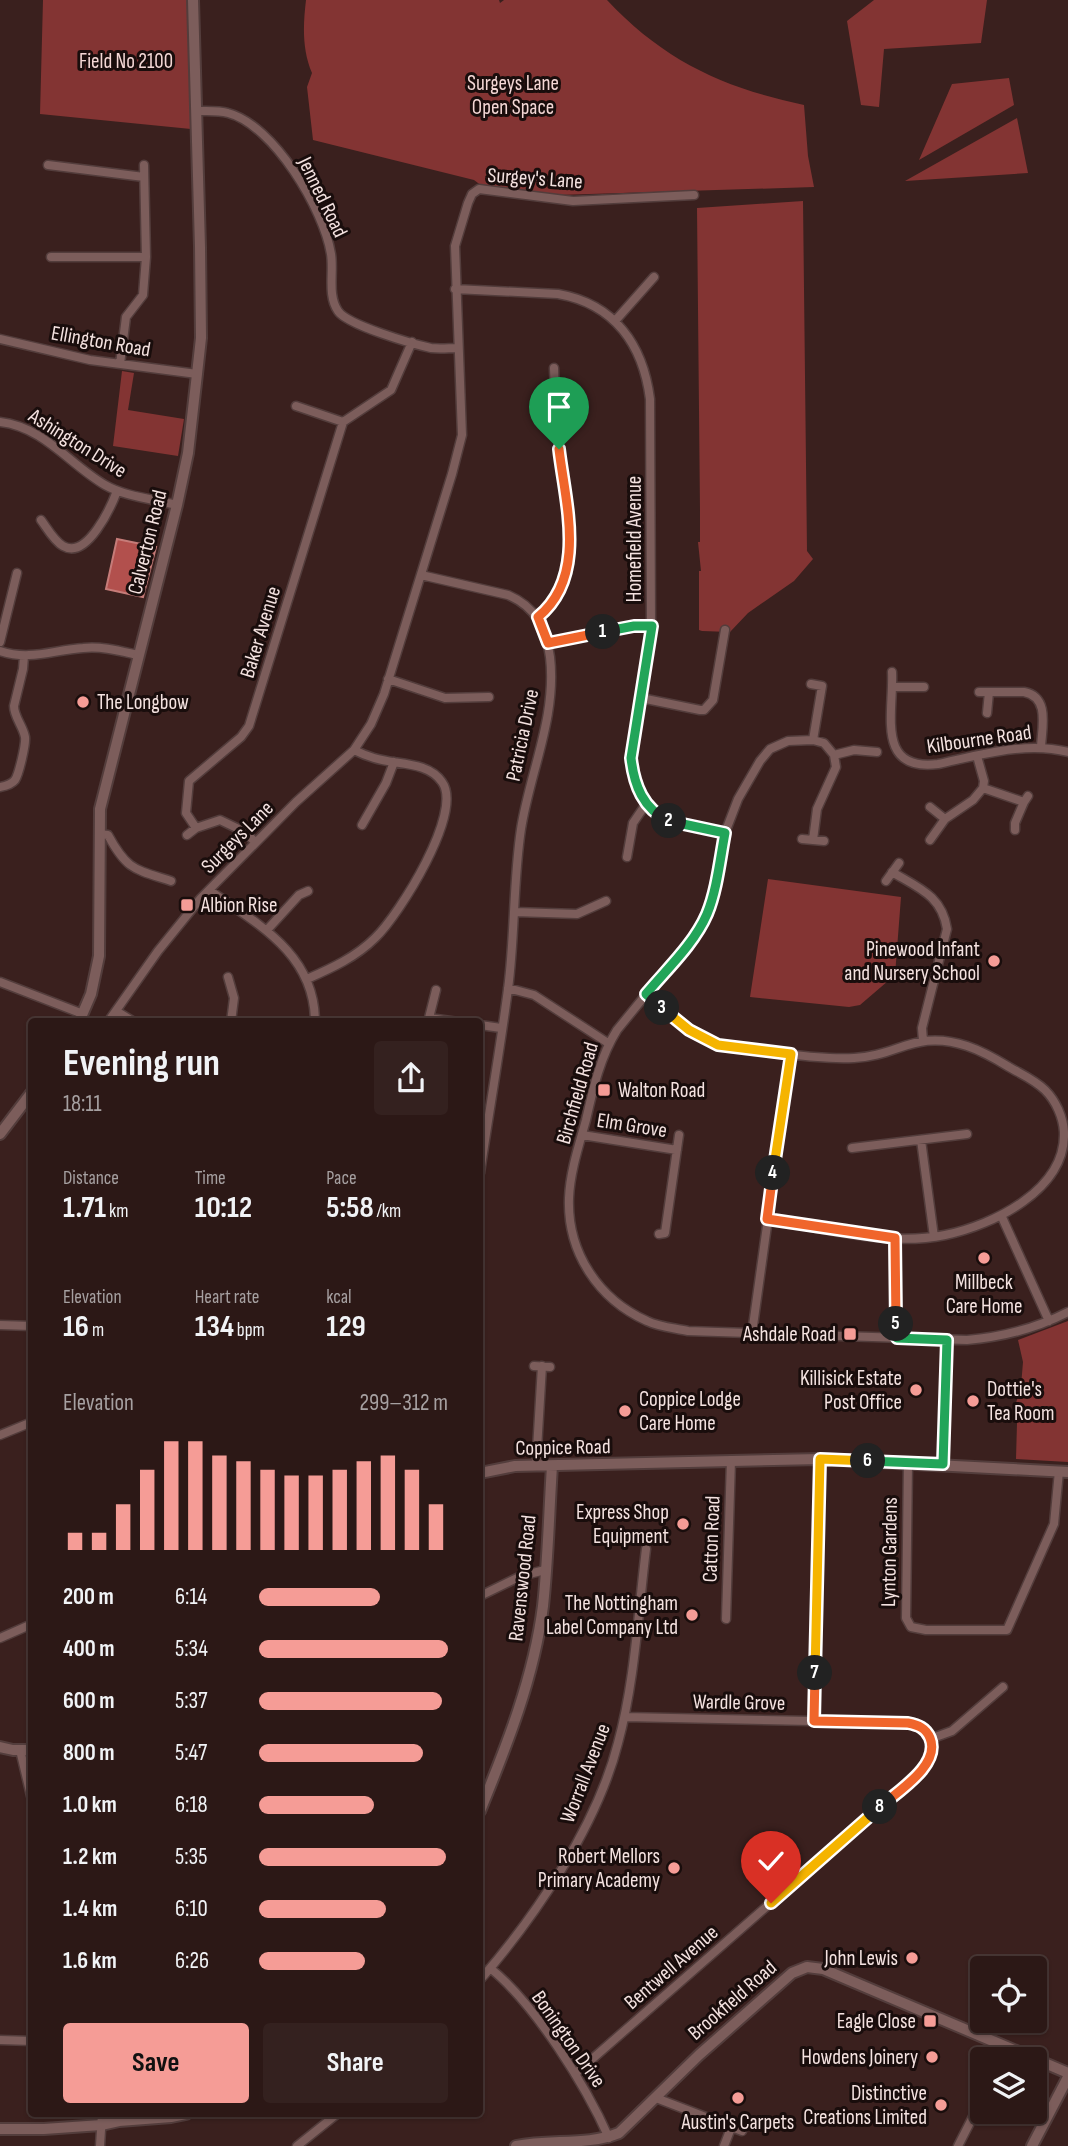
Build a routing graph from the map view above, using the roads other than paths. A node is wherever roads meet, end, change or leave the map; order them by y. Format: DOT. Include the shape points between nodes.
graph roads {
  1 [pos="193,0"];
  2 [pos="196,111"];
  3 [pos="48,165"];
  4 [pos="144,165"];
  5 [pos="144,177"];
  6 [pos="694,195"];
  7 [pos="51,257"];
  8 [pos="146,257"];
  9 [pos="653,283"];
  10 [pos="455,289"];
  11 [pos="615,321"];
  12 [pos="0,339"];
  13 [pos="412,342"];
  14 [pos="458,348"];
  15 [pos="120,364"];
  16 [pos="554,368"];
  17 [pos="197,374"];
  18 [pos="296,406"];
  19 [pos="0,422"];
  20 [pos="343,422"];
  21 [pos="117,491"];
  22 [pos="177,505"];
  23 [pos="55,519"];
  24 [pos="17,573"];
  25 [pos="421,575"];
  26 [pos="538,617"];
  27 [pos="652,626"];
  28 [pos="725,630"];
  29 [pos="0,642"];
  30 [pos="548,643"];
  31 [pos="721,650"];
  32 [pos="0,651"];
  33 [pos="733,652"];
  34 [pos="138,654"];
  35 [pos="24,656"];
  36 [pos="892,672"];
  37 [pos="388,679"];
  38 [pos="811,684"];
  39 [pos="893,687"];
  40 [pos="924,687"];
  41 [pos="979,692"];
  42 [pos="989,692"];
  43 [pos="489,697"];
  44 [pos="641,698"];
  45 [pos="987,713"];
  46 [pos="813,740"];
  47 [pos="1041,747"];
  48 [pos="354,750"];
  49 [pos="877,752"];
  50 [pos="1068,752"];
  51 [pos="834,755"];
  52 [pos="977,756"];
  53 [pos="394,762"];
  54 [pos="0,787"];
  55 [pos="983,788"];
  56 [pos="646,804"];
  57 [pos="930,807"];
  58 [pos="945,819"];
  59 [pos="362,825"];
  60 [pos="196,828"];
  61 [pos="1015,830"];
  62 [pos="725,833"];
  63 [pos="99,834"];
  64 [pos="187,835"];
  65 [pos="802,839"];
  66 [pos="813,839"];
  67 [pos="930,840"];
  68 [pos="824,841"];
  69 [pos="255,842"];
  70 [pos="627,857"];
  71 [pos="899,863"];
  72 [pos="892,872"];
  73 [pos="171,881"];
  74 [pos="886,881"];
  75 [pos="209,890"];
  76 [pos="308,891"];
  77 [pos="606,900"];
  78 [pos="515,912"];
  79 [pos="267,930"];
  80 [pos="228,977"];
  81 [pos="307,979"];
  82 [pos="0,982"];
  83 [pos="508,988"];
  84 [pos="436,990"];
  85 [pos="646,994"];
  86 [pos="116,1011"];
  87 [pos="81,1018"];
  88 [pos="111,1018"];
  89 [pos="127,1018"];
  90 [pos="232,1018"];
  91 [pos="315,1018"];
  92 [pos="429,1018"];
  93 [pos="483,1025"];
  94 [pos="502,1028"];
  95 [pos="923,1041"];
  96 [pos="608,1044"];
  97 [pos="791,1054"];
  98 [pos="28,1097"];
  99 [pos="28,1101"];
  100 [pos="21,1105"];
  101 [pos="0,1134"];
  102 [pos="967,1134"];
  103 [pos="582,1135"];
  104 [pos="679,1135"];
  105 [pos="921,1140"];
  106 [pos="852,1148"];
  107 [pos="677,1150"];
  108 [pos="483,1153"];
  109 [pos="1001,1215"];
  110 [pos="767,1219"];
  111 [pos="659,1234"];
  112 [pos="934,1237"];
  113 [pos="895,1238"];
  114 [pos="1068,1312"];
  115 [pos="1049,1321"];
  116 [pos="0,1325"];
  117 [pos="28,1326"];
  118 [pos="752,1333"];
  119 [pos="897,1338"];
  120 [pos="947,1340"];
  121 [pos="542,1366"];
  122 [pos="28,1423"];
  123 [pos="0,1435"];
  124 [pos="820,1459"];
  125 [pos="731,1460"];
  126 [pos="908,1462"];
  127 [pos="943,1464"];
  128 [pos="536,1466"];
  129 [pos="552,1466"];
  130 [pos="483,1471"];
  131 [pos="1064,1472"];
  132 [pos="646,1549"];
  133 [pos="545,1570"];
  134 [pos="483,1595"];
  135 [pos="726,1619"];
  136 [pos="28,1626"];
  137 [pos="0,1638"];
  138 [pos="1003,1687"];
  139 [pos="625,1717"];
  140 [pos="814,1721"];
  141 [pos="930,1739"];
  142 [pos="1,1747"];
  143 [pos="26,1750"];
  144 [pos="483,1803"];
  145 [pos="490,1968"];
  146 [pos="483,1976"];
  147 [pos="0,2040"];
  148 [pos="28,2041"];
  149 [pos="1008,2047"];
  150 [pos="1047,2065"];
  151 [pos="575,2074"];
  152 [pos="1068,2075"];
  153 [pos="656,2098"];
  154 [pos="175,2117"];
  155 [pos="333,2117"];
  156 [pos="102,2120"];
  157 [pos="970,2122"];
  158 [pos="731,2128"];
  159 [pos="0,2129"];
  160 [pos="742,2131"];
  161 [pos="609,2138"];
  162 [pos="548,2144"];
  163 [pos="100,2146"];
  164 [pos="297,2146"];
  165 [pos="516,2146"];
  166 [pos="724,2146"];
  167 [pos="958,2146"];
  168 [pos="1032,2146"];
  1 -- 2 [label="street, Calverton Road"];
  2 -- 13 [label="street, Jenned Road" via="229,113 270,139 320,220 332,256 332,293 339,313 354,323"];
  2 -- 17 [label="street, Calverton Road" via="201,325"];
  3 -- 5 [label="street"];
  4 -- 5 [label="street"];
  5 -- 8 [label="street"];
  6 -- 10 [label="street, Surgey's Lane" via="573,201 479,189 468,203 455,246"];
  7 -- 8 [label="street"];
  8 -- 15 [label="street" via="143,295 126,317"];
  9 -- 11 [label="street"];
  10 -- 11 [label="street, Homefield Avenue" via="565,295"];
  10 -- 14 [label="street, Surgeys Lane"];
  11 -- 27 [label="street, Homefield Avenue" via="638,353 650,399"];
  12 -- 15 [label="street, Ellington Road"];
  13 -- 14 [label="street, Jenned Road"];
  13 -- 20 [label="street" via="391,390"];
  14 -- 25 [label="street, Surgeys Lane" via="461,435"];
  15 -- 17 [label="street, Ellington Road"];
  16 -- 26 [label="street" via="551,400 570,536 563,579"];
  17 -- 22 [label="street, Calverton Road"];
  18 -- 20 [label="street"];
  19 -- 21 [label="street, Ashington Drive" via="36,434"];
  20 -- 60 [label="street, Baker Avenue" via="249,726 189,781 186,813"];
  21 -- 22 [label="street, Ashington Drive"];
  21 -- 23 [label="street" via="105,520 80,546 63,546 43,524"];
  22 -- 34 [label="street, Calverton Road"];
  24 -- 29 [label="street"];
  25 -- 26 [label="street" via="508,595"];
  25 -- 37 [label="street, Surgeys Lane"];
  26 -- 30 [label="street, Patricia Drive"];
  27 -- 30 [label="street"];
  27 -- 44 [label="street, Homefield Avenue"];
  28 -- 31 [label="street"];
  30 -- 78 [label="street, Patricia Drive" via="549,709 527,797"];
  31 -- 33 [label="street"];
  31 -- 44 [label="street" via="713,700 704,710"];
  32 -- 35 [label="street"];
  34 -- 35 [label="street" via="90,647"];
  34 -- 63 [label="street, Calverton Road" via="100,809"];
  35 -- 54 [label="street" via="14,711 25,743 15,779"];
  36 -- 39 [label="street, Kilbourne Road"];
  37 -- 43 [label="street" via="445,698"];
  37 -- 48 [label="street, Surgeys Lane" via="372,724"];
  38 -- 46 [label="street" via="822,681"];
  39 -- 40 [label="street"];
  39 -- 52 [label="street, Kilbourne Road" via="891,737 902,758 923,766"];
  41 -- 42 [label="street"];
  42 -- 45 [label="street"];
  42 -- 47 [label="street" via="1024,692 1037,699 1042,707"];
  44 -- 56 [label="street, Homefield Avenue" via="631,758"];
  46 -- 51 [label="street" via="824,743"];
  46 -- 62 [label="street, Birchfield Road" via="788,741 770,749 748,780"];
  47 -- 50 [label="street, Kilbourne Road"];
  47 -- 52 [label="street, Kilbourne Road"];
  48 -- 53 [label="street"];
  48 -- 69 [label="street, Surgeys Lane"];
  49 -- 51 [label="street" via="854,750"];
  51 -- 66 [label="street" via="836,768 817,809"];
  52 -- 55 [label="street"];
  53 -- 59 [label="street"];
  53 -- 81 [label="street" via="427,769 447,790 447,807 431,851 383,930 343,963"];
  55 -- 58 [label="street"];
  55 -- 61 [label="street" via="1026,799"];
  56 -- 62 [label="street" via="674,823"];
  56 -- 70 [label="street" via="633,823"];
  57 -- 58 [label="street"];
  58 -- 67 [label="street"];
  60 -- 64 [label="street"];
  60 -- 69 [label="street" via="220,820"];
  62 -- 85 [label="street, Birchfield Road" via="706,916"];
  63 -- 73 [label="street" via="108,835 120,858 133,867"];
  63 -- 87 [label="street, Calverton Road" via="99,956"];
  65 -- 66 [label="street"];
  66 -- 68 [label="street"];
  69 -- 75 [label="street, Surgeys Lane"];
  71 -- 72 [label="street"];
  72 -- 74 [label="street"];
  72 -- 95 [label="street" via="933,897 946,920"];
  75 -- 79 [label="street"];
  75 -- 86 [label="street, Surgeys Lane"];
  76 -- 79 [label="street"];
  77 -- 78 [label="street" via="577,914"];
  78 -- 83 [label="street, Patricia Drive"];
  79 -- 81 [label="street" via="298,962"];
  80 -- 90 [label="street" via="234,998"];
  81 -- 91 [label="street"];
  82 -- 87 [label="street"];
  83 -- 94 [label="street, Patricia Drive"];
  83 -- 96 [label="street" via="534,995"];
  84 -- 92 [label="street"];
  85 -- 96 [label="street, Birchfield Road"];
  85 -- 97 [label="street" via="704,1040"];
  86 -- 88 [label="street, Surgeys Lane"];
  86 -- 89 [label="street"];
  93 -- 94 [label="street"];
  94 -- 108 [label="street, Patricia Drive"];
  95 -- 97 [label="street" via="861,1058"];
  95 -- 109 [label="street" via="952,1041 990,1056 1037,1083 1057,1107 1064,1138 1054,1172 1035,1192"];
  96 -- 103 [label="street, Birchfield Road"];
  97 -- 110 [label="street"];
  98 -- 100 [label="street"];
  99 -- 100 [label="street"];
  100 -- 101 [label="street"];
  102 -- 105 [label="street"];
  103 -- 107 [label="street, Elm Grove"];
  103 -- 118 [label="street, Birchfield Road" via="569,1197 570,1223 582,1261 606,1294 648,1322 688,1331"];
  104 -- 107 [label="street, Elm Grove"];
  105 -- 106 [label="street"];
  105 -- 112 [label="street"];
  107 -- 111 [label="street, Elm Grove" via="664,1233"];
  109 -- 112 [label="street"];
  109 -- 115 [label="street"];
  110 -- 113 [label="street"];
  110 -- 118 [label="street"];
  112 -- 113 [label="street"];
  113 -- 119 [label="street"];
  114 -- 115 [label="street, Birchfield Road"];
  115 -- 120 [label="street, Birchfield Road" via="1009,1334"];
  116 -- 117 [label="street"];
  118 -- 119 [label="street, Birchfield Road"];
  119 -- 120 [label="street, Birchfield Road"];
  120 -- 127 [label="street"];
  121 -- 128 [label="street"];
  122 -- 123 [label="street"];
  124 -- 125 [label="street, Coppice Road"];
  124 -- 126 [label="street, Coppice Road"];
  124 -- 140 [label="street"];
  125 -- 129 [label="street, Coppice Road"];
  125 -- 135 [label="street, Catton Road"];
  126 -- 127 [label="street, Coppice Road"];
  126 -- 131 [label="street, Lynton Gardens" via="906,1618 911,1627 926,1630 1007,1630 1055,1524"];
  127 -- 131 [label="street, Coppice Road"];
  128 -- 129 [label="street, Coppice Road"];
  128 -- 130 [label="street, Coppice Road"];
  129 -- 133 [label="street, Ravenswood Road"];
  132 -- 139 [label="street, Worrall Avenue"];
  133 -- 134 [label="street"];
  133 -- 144 [label="street, Ravenswood Road" via="528,1678"];
  136 -- 137 [label="street"];
  138 -- 141 [label="street" via="952,1731"];
  139 -- 140 [label="street, Wardle Grove"];
  139 -- 145 [label="street, Worrall Avenue" via="618,1747 571,1852"];
  140 -- 141 [label="street, Wardle Grove" via="908,1723 925,1730"];
  141 -- 151 [label="street, Bentwell Avenue" via="932,1755 926,1767"];
  142 -- 143 [label="street"];
  145 -- 146 [label="street, Worrall Avenue"];
  145 -- 151 [label="street, Bonington Drive" via="522,2000"];
  147 -- 148 [label="street"];
  149 -- 153 [label="street, Brookfield Road" via="823,1969 807,1967 792,1973 737,2020"];
  150 -- 152 [label="street, Brookfield Road"];
  151 -- 161 [label="street, Bonington Drive"];
  152 -- 168 [label="street"];
  153 -- 158 [label="street"];
  153 -- 161 [label="street, Brookfield Road"];
  154 -- 156 [label="street"];
  155 -- 164 [label="street"];
  156 -- 159 [label="street" via="44,2129"];
  156 -- 163 [label="street"];
  157 -- 167 [label="street"];
  158 -- 160 [label="street"];
  158 -- 166 [label="street"];
  161 -- 162 [label="street, Brookfield Road" via="590,2144"];
  162 -- 165 [label="street, Brookfield Road"];
}
